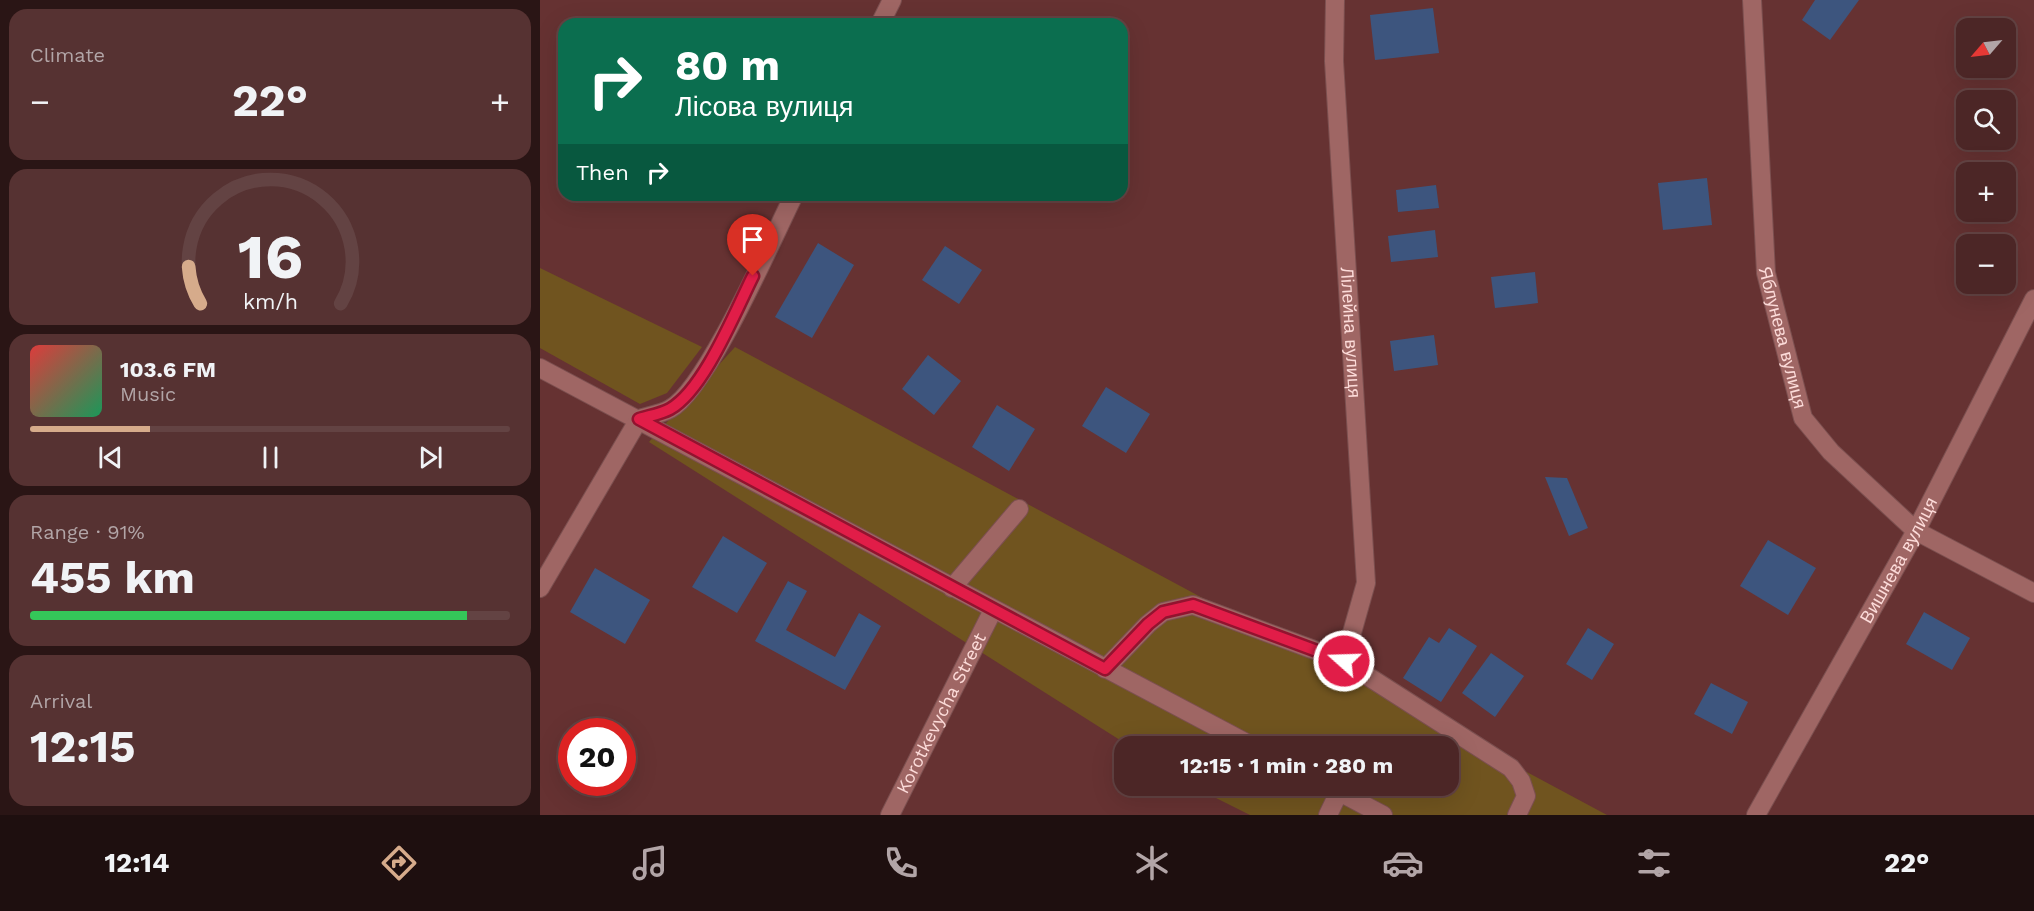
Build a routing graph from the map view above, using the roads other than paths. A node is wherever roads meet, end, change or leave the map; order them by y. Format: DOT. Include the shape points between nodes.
graph roads {
  1 [pos="892,0"];
  2 [pos="1335,0"];
  3 [pos="1752,0"];
  4 [pos="883,18"];
  5 [pos="791,201"];
  6 [pos="2034,299"];
  7 [pos="540,368"];
  8 [pos="639,419"];
  9 [pos="1019,509"];
  10 [pos="1916,531"];
  11 [pos="540,588"];
  12 [pos="952,588"];
  13 [pos="2034,593"];
  14 [pos="993,610"];
  15 [pos="1344,661"];
  16 [pos="1105,669"];
  17 [pos="1233,736"];
  18 [pos="1332,796"];
  19 [pos="1347,796"];
  20 [pos="890,815"];
  21 [pos="1328,815"];
  22 [pos="1383,815"];
  23 [pos="1516,815"];
  24 [pos="1756,815"];
  1 -- 4 [label="street"];
  2 -- 15 [label="street, Лілейна вулиця" via="1334,61 1366,583"];
  3 -- 10 [label="street, Яблунева вулиця" via="1766,273 1803,418 1831,452"];
  5 -- 8 [label="street" via="692,390 670,409"];
  6 -- 10 [label="street, Вишнева вулиця"];
  7 -- 8 [label="street"];
  8 -- 11 [label="street"];
  8 -- 12 [label="street"];
  9 -- 12 [label="street"];
  10 -- 13 [label="street, Яблунева вулиця"];
  10 -- 24 [label="street, Вишнева вулиця"];
  12 -- 14 [label="street"];
  14 -- 16 [label="street"];
  14 -- 20 [label="street, Korotkevycha Street"];
  15 -- 16 [label="street" via="1193,605 1163,612"];
  15 -- 23 [label="street" via="1511,768 1526,796"];
  16 -- 17 [label="street"];
  18 -- 21 [label="street"];
  19 -- 22 [label="street"];
}
